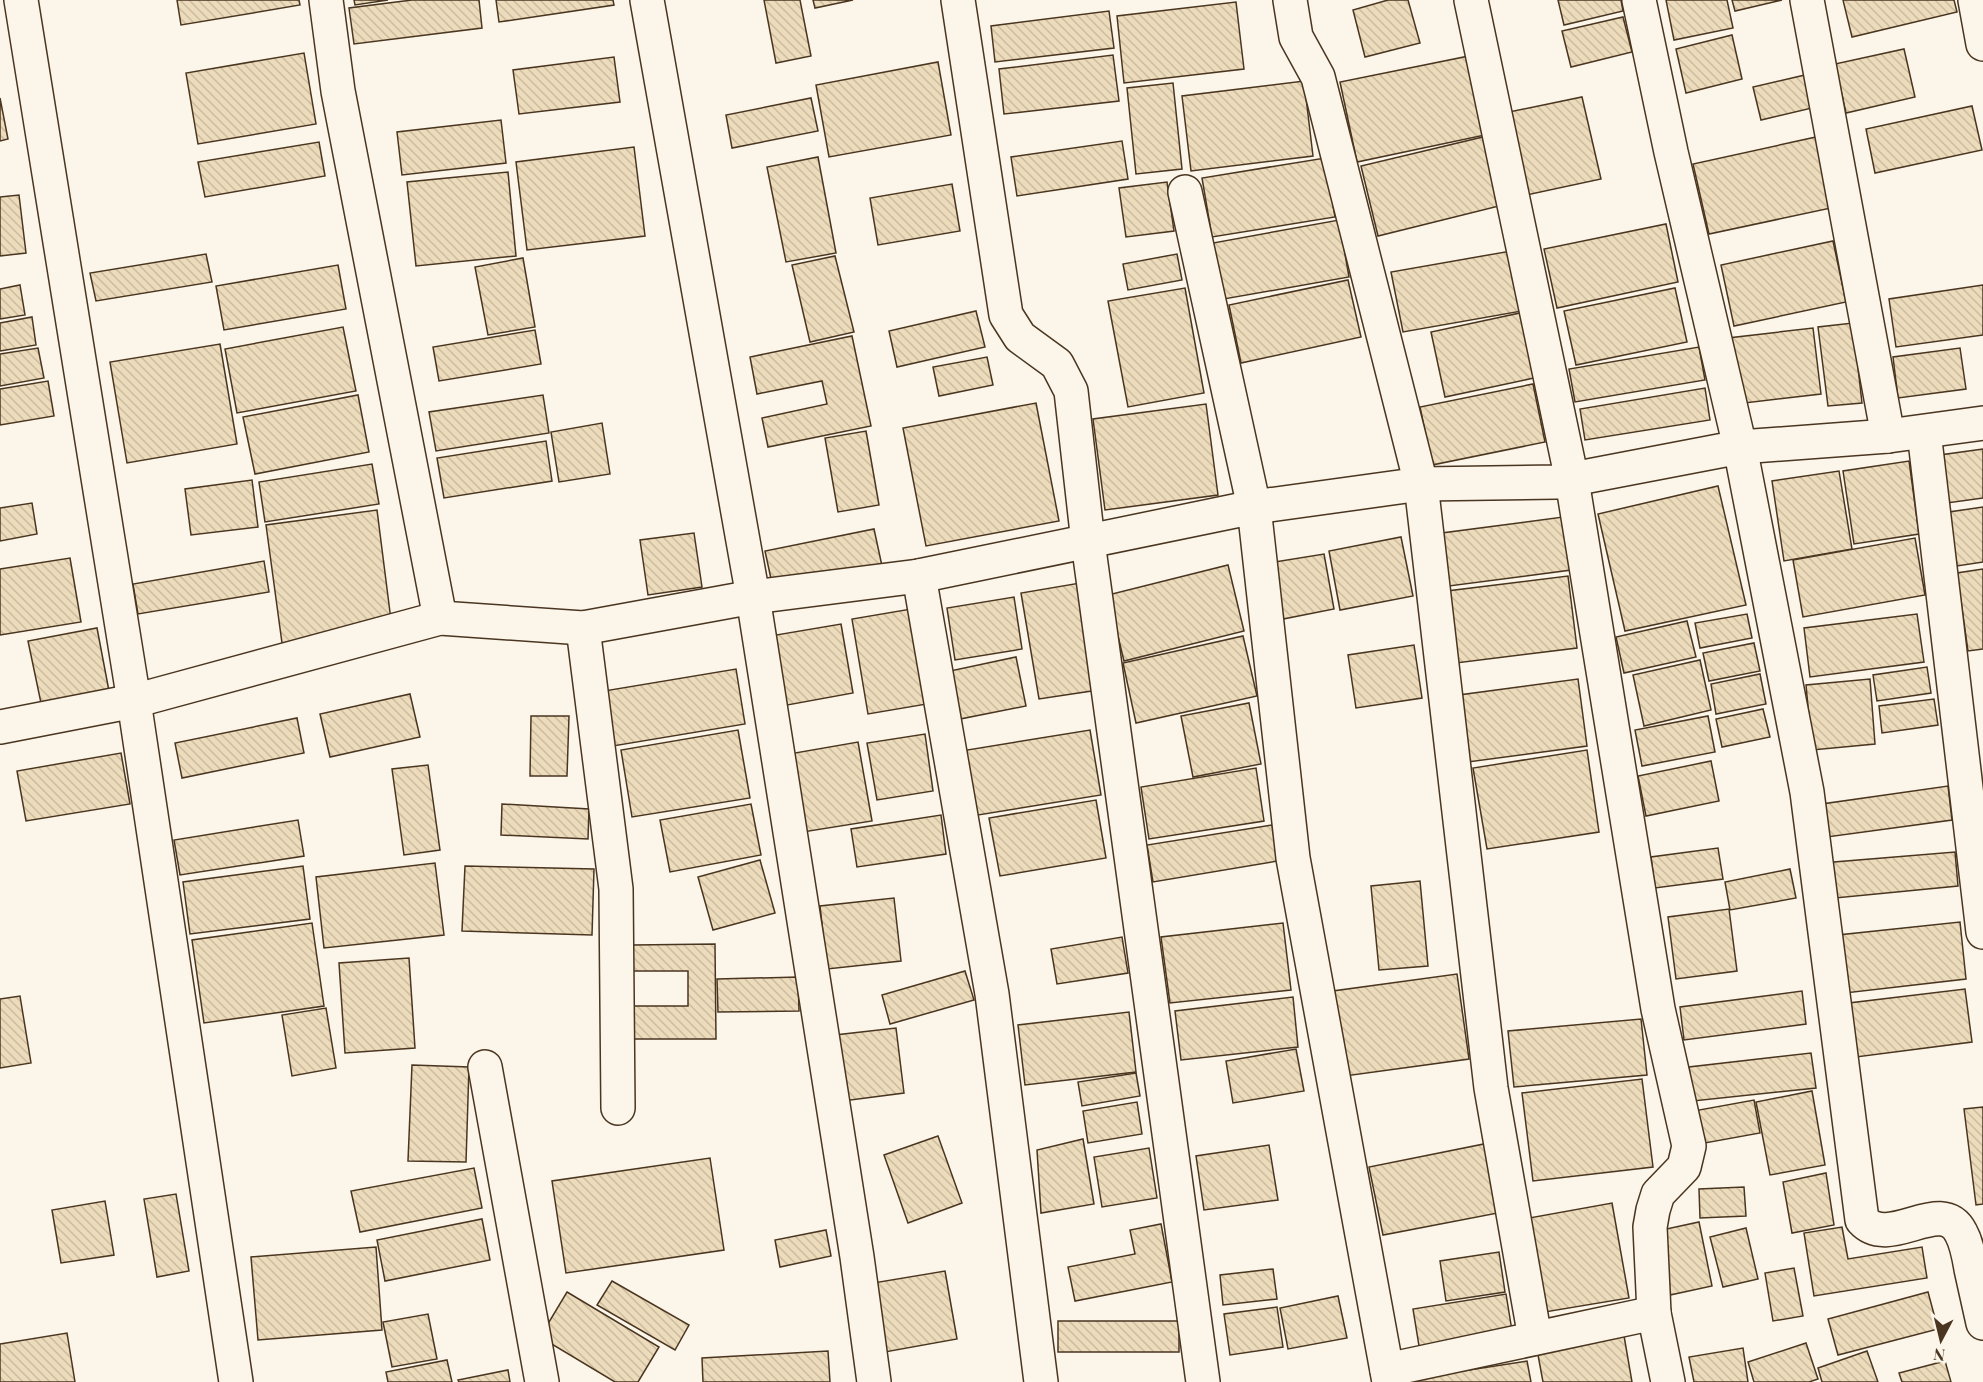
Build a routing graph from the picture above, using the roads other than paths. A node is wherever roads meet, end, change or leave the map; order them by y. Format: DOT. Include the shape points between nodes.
graph roads {
  1 [pos="21,0"];
  2 [pos="326,0"];
  3 [pos="647,0"];
  4 [pos="958,0"];
  5 [pos="1290,0"];
  6 [pos="1471,0"];
  7 [pos="1639,0"];
  8 [pos="1807,0"];
  9 [pos="1974,0"];
  10 [pos="1983,44"];
  11 [pos="1185,192"];
  12 [pos="1983,423"];
  13 [pos="1924,432"];
  14 [pos="1888,436"];
  15 [pos="1740,447"];
  16 [pos="1572,480"];
  17 [pos="1421,484"];
  18 [pos="1254,507"];
  19 [pos="1088,542"];
  20 [pos="919,576"];
  21 [pos="753,597"];
  22 [pos="440,618"];
  23 [pos="583,628"];
  24 [pos="134,701"];
  25 [pos="0,727"];
  26 [pos="1983,932"];
  27 [pos="485,1067"];
  28 [pos="618,1108"];
  29 [pos="1654,1313"];
  30 [pos="1983,1323"];
  31 [pos="1535,1338"];
  32 [pos="1388,1376"];
  33 [pos="236,1382"];
  34 [pos="542,1382"];
  35 [pos="873,1382"];
  36 [pos="1041,1382"];
  37 [pos="1203,1382"];
  38 [pos="1668,1382"];
  1 -- 24 [label="street"];
  2 -- 22 [label="street" via="338,91"];
  3 -- 21 [label="street"];
  4 -- 19 [label="street" via="1006,315 1020,337 1058,364 1071,391"];
  5 -- 17 [label="street" via="1296,37 1318,77"];
  6 -- 16 [label="street"];
  7 -- 15 [label="street"];
  8 -- 14 [label="street"];
  9 -- 10 [label="street"];
  11 -- 18 [label="street"];
  12 -- 13 [label="street"];
  13 -- 14 [label="street"];
  13 -- 26 [label="street"];
  14 -- 15 [label="street"];
  15 -- 16 [label="street"];
  15 -- 30 [label="street" via="1807,792 1862,1220 1869,1228 1884,1231 1934,1218 1951,1221 1966,1246"];
  16 -- 17 [label="street"];
  16 -- 29 [label="street" via="1658,1009 1689,1146 1684,1167 1658,1194 1653,1210 1650,1227"];
  17 -- 18 [label="street"];
  17 -- 31 [label="street" via="1491,1088"];
  18 -- 19 [label="street"];
  18 -- 32 [label="street" via="1293,858"];
  19 -- 20 [label="street"];
  19 -- 37 [label="street"];
  20 -- 21 [label="street"];
  20 -- 36 [label="street" via="992,993"];
  21 -- 23 [label="street"];
  21 -- 35 [label="street" via="857,1257"];
  22 -- 23 [label="street"];
  22 -- 24 [label="street"];
  23 -- 28 [label="street" via="616,889"];
  24 -- 25 [label="street"];
  24 -- 33 [label="street"];
  27 -- 34 [label="street"];
  29 -- 31 [label="street"];
  29 -- 38 [label="street"];
  31 -- 32 [label="street"];
}
